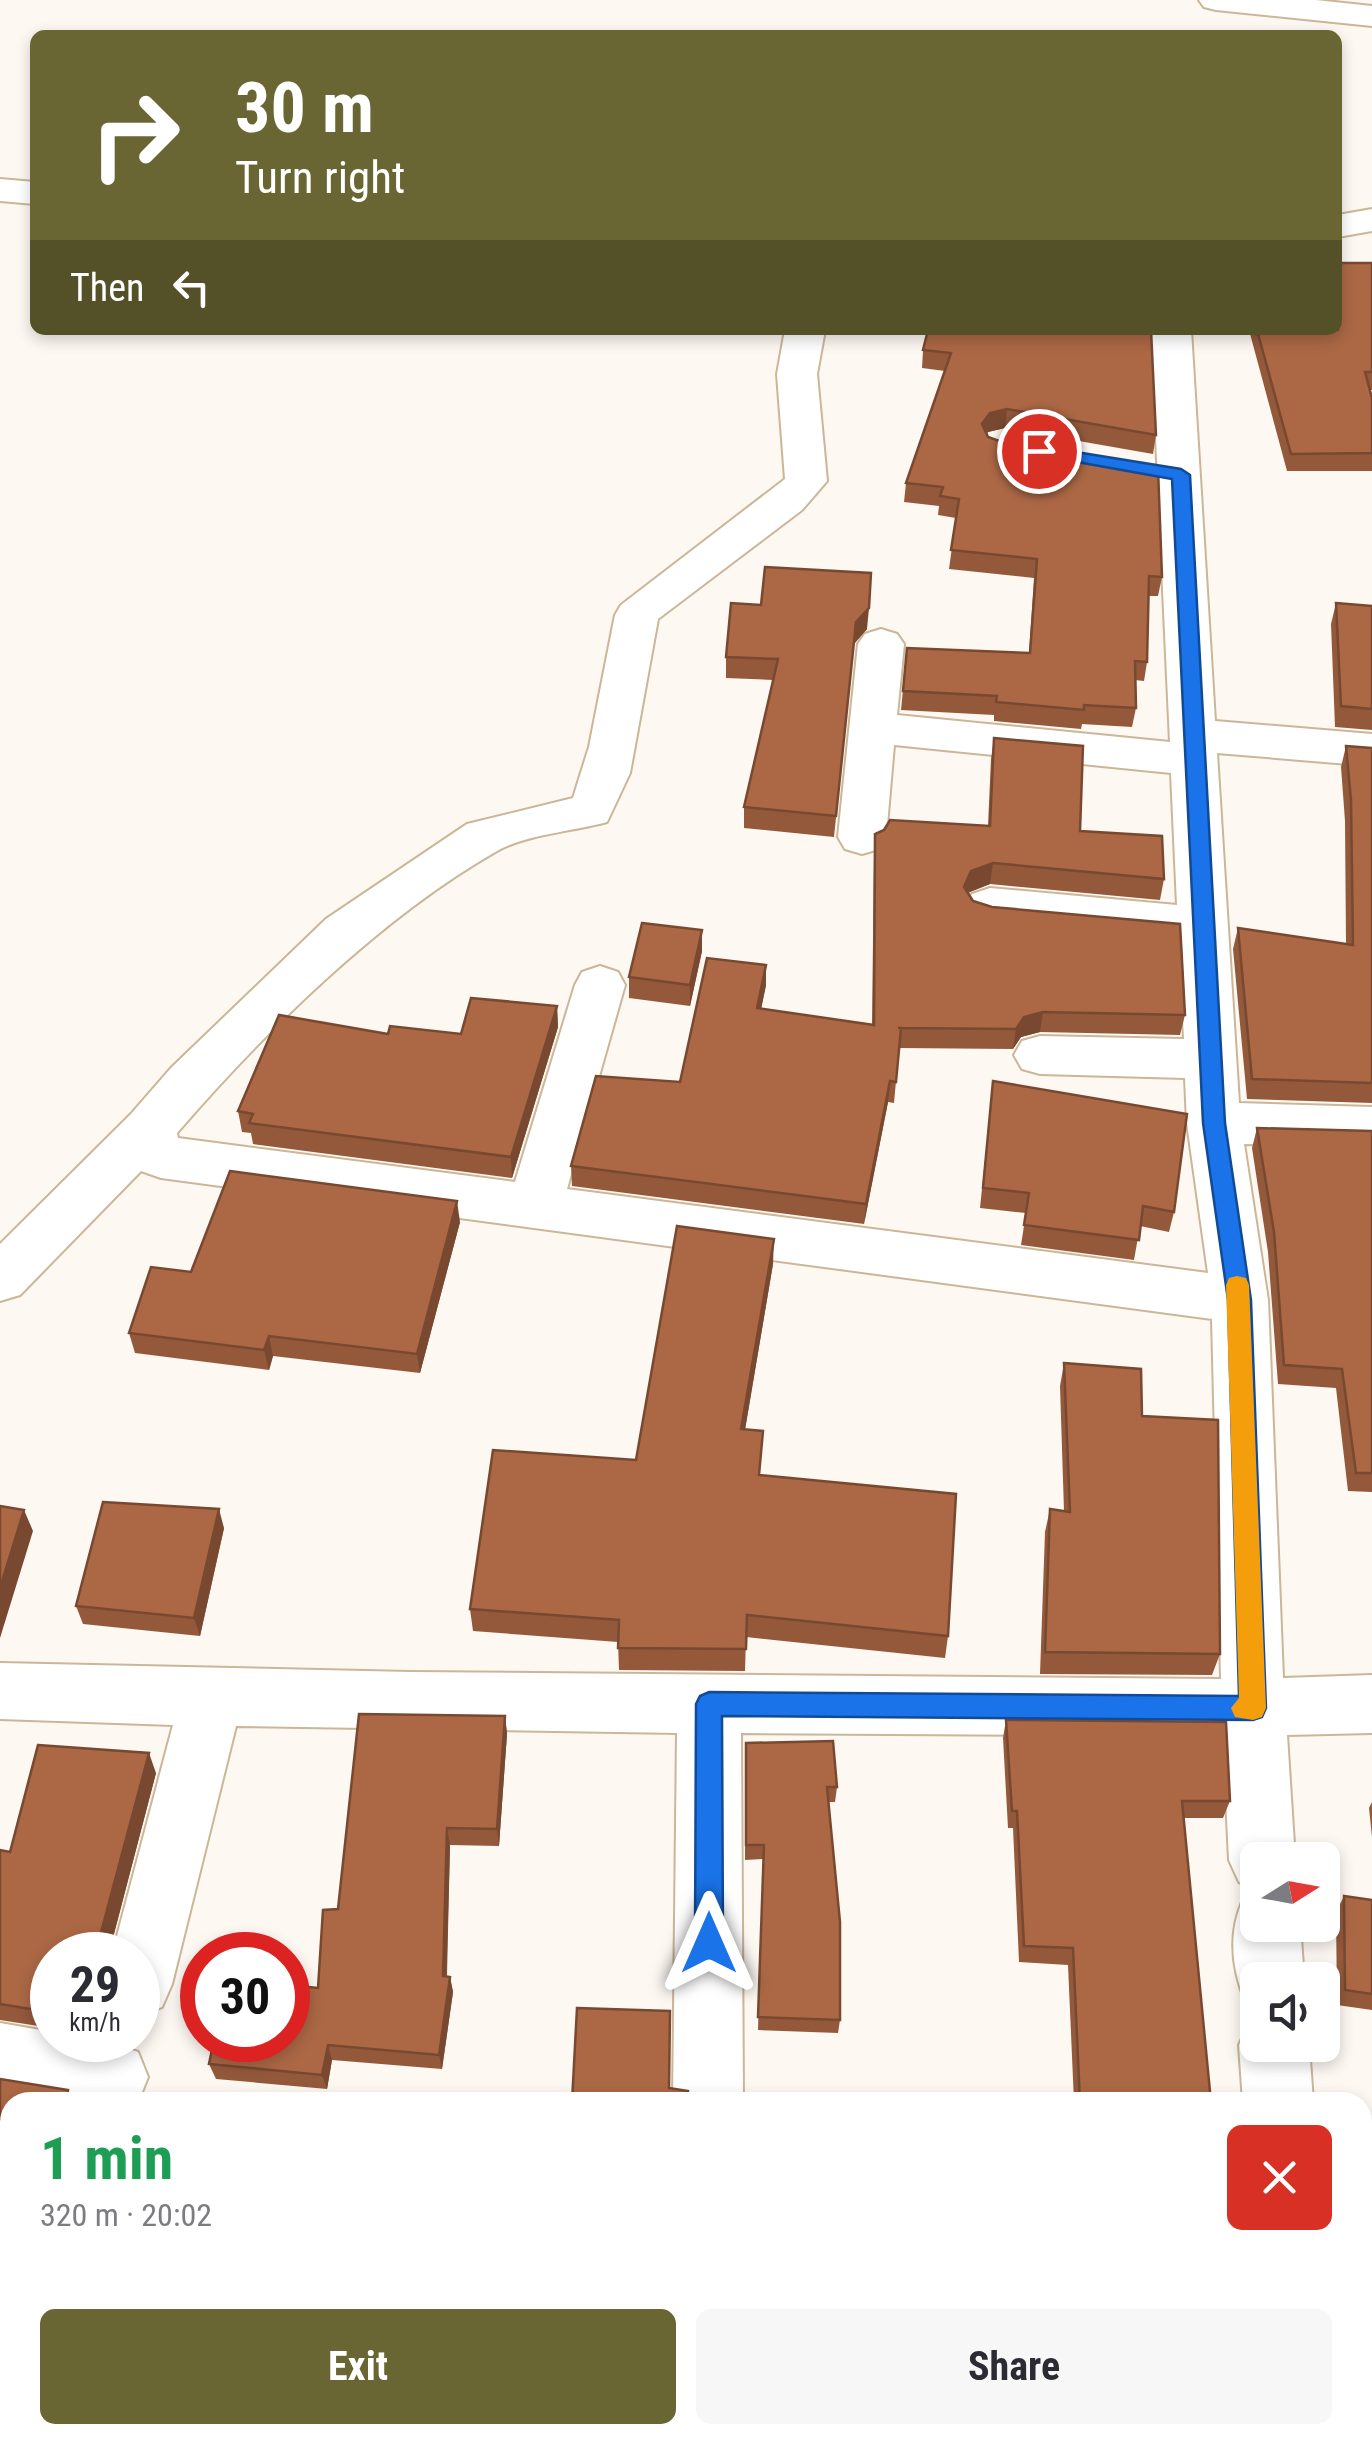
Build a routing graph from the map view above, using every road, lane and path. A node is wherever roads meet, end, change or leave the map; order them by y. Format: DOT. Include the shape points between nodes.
graph roads {
  1 [pos="1216,0"];
  2 [pos="1372,16"];
  3 [pos="0,190"];
  4 [pos="30,193"];
  5 [pos="1372,220"];
  6 [pos="1342,225"];
  7 [pos="805,335"];
  8 [pos="1171,335"];
  9 [pos="881,644"];
  10 [pos="875,728"];
  11 [pos="1195,748"];
  12 [pos="1372,750"];
  13 [pos="862,837"];
  14 [pos="990,906"];
  15 [pos="1205,925"];
  16 [pos="600,985"];
  17 [pos="1040,1055"];
  18 [pos="1211,1058"];
  19 [pos="1214,1123"];
  20 [pos="1372,1127"];
  21 [pos="150,1128"];
  22 [pos="535,1206"];
  23 [pos="0,1279"];
  24 [pos="1240,1300"];
  25 [pos="0,1692"];
  26 [pos="212,1698"];
  27 [pos="709,1704"];
  28 [pos="1372,1704"];
  29 [pos="1253,1708"];
  30 [pos="1261,1842"];
  31 [pos="151,1932"];
  32 [pos="0,2057"];
  33 [pos="1275,2062"];
  34 [pos="114,2073"];
  35 [pos="708,2092"];
  36 [pos="1277,2092"];
  1 -- 2 [label="street"];
  3 -- 4 [label="street"];
  5 -- 6 [label="street"];
  7 -- 21 [label="street" via="797,374 806,481 637,615 597,802 590,810 484,836 359,922"];
  8 -- 11 [label="street" via="1161,471"];
  9 -- 10 [label="street"];
  10 -- 11 [label="street"];
  10 -- 13 [label="street"];
  11 -- 12 [label="street"];
  11 -- 15 [label="street"];
  14 -- 15 [label="street"];
  15 -- 18 [label="street"];
  16 -- 22 [label="street"];
  17 -- 18 [label="street"];
  18 -- 19 [label="street"];
  19 -- 20 [label="street"];
  19 -- 24 [label="street"];
  21 -- 22 [label="street" via="152,1151 162,1157"];
  21 -- 23 [label="street"];
  22 -- 24 [label="street"];
  24 -- 29 [label="street"];
  25 -- 26 [label="street"];
  26 -- 27 [label="street"];
  26 -- 31 [label="street"];
  27 -- 29 [label="street"];
  27 -- 35 [label="street"];
  28 -- 29 [label="street"];
  29 -- 30 [label="street"];
  32 -- 34 [label="street"];
  33 -- 36 [label="street"];
}
